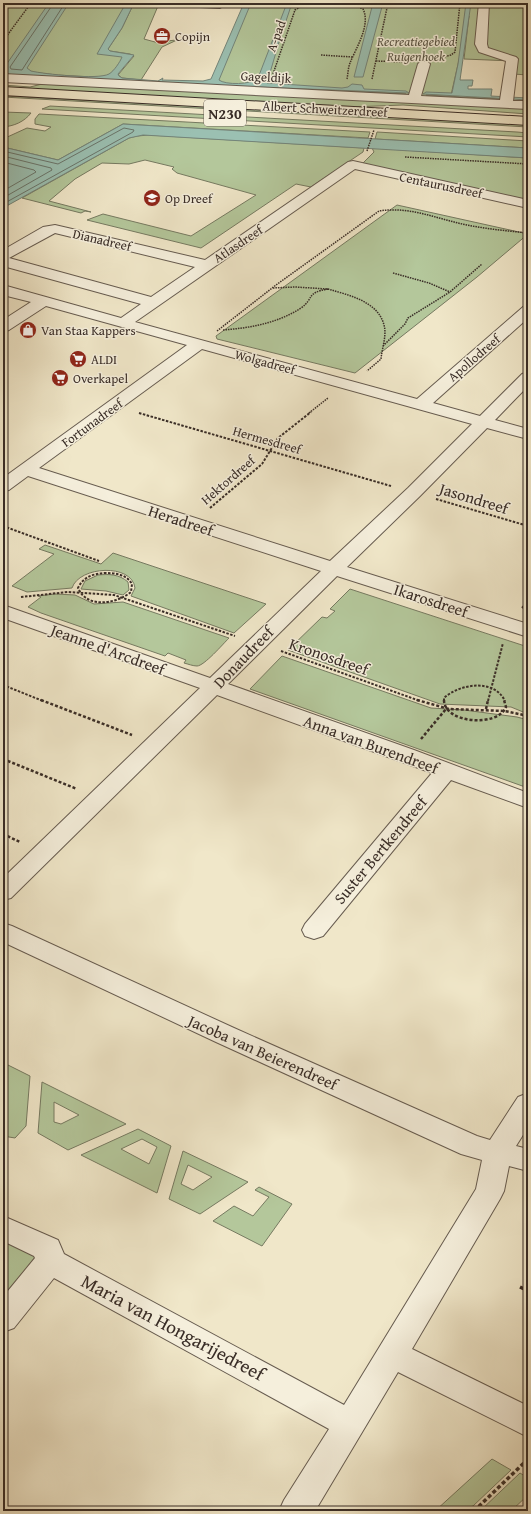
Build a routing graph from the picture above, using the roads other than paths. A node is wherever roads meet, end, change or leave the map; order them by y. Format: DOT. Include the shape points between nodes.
graph roads {
  1 [pos="180,3"];
  2 [pos="201,3"];
  3 [pos="484,3"];
  4 [pos="220,5"];
  5 [pos="424,64"];
  6 [pos="3,78"];
  7 [pos="5,93"];
  8 [pos="414,99"];
  9 [pos="506,104"];
  10 [pos="528,105"];
  11 [pos="528,121"];
  12 [pos="528,130"];
  13 [pos="353,165"];
  14 [pos="528,204"];
  15 [pos="3,256"];
  16 [pos="3,260"];
  17 [pos="207,265"];
  18 [pos="3,290"];
  19 [pos="44,301"];
  20 [pos="153,302"];
  21 [pos="528,310"];
  22 [pos="122,323"];
  23 [pos="3,327"];
  24 [pos="199,344"];
  25 [pos="528,377"];
  26 [pos="420,405"];
  27 [pos="482,422"];
  28 [pos="528,434"];
  29 [pos="28,470"];
  30 [pos="3,486"];
  31 [pos="334,568"];
  32 [pos="10,604"];
  33 [pos="528,631"];
  34 [pos="213,688"];
  35 [pos="446,771"];
  36 [pos="528,801"];
  37 [pos="3,892"];
  38 [pos="314,930"];
  39 [pos="3,932"];
  40 [pos="528,1104"];
  41 [pos="498,1151"];
  42 [pos="528,1160"];
  43 [pos="3,1228"];
  44 [pos="50,1261"];
  45 [pos="3,1319"];
  46 [pos="392,1354"];
  47 [pos="528,1422"];
  48 [pos="350,1424"];
  49 [pos="296,1511"];
  1 -- 2 [label="street"];
  2 -- 4 [label="street"];
  3 -- 9 [label="street" via="481,44 483,50 512,59"];
  5 -- 8 [label="street"];
  6 -- 8 [label="street, Gageldijk"];
  7 -- 11 [label="highway, Albert Schweitzerdreef / N230"];
  7 -- 12 [label="highway, Albert Schweitzerdreef / N230"];
  8 -- 9 [label="street, Gageldijk"];
  9 -- 10 [label="street, Gageldijk"];
  13 -- 14 [label="street, Centaurusdreef"];
  13 -- 17 [label="street, Atlasdreef"];
  15 -- 17 [label="street, Dianadreef" via="48,230 55,229"];
  16 -- 20 [label="street"];
  17 -- 20 [label="street, Atlasdreef"];
  18 -- 19 [label="street, Wolgadreef"];
  19 -- 22 [label="street, Wolgadreef"];
  19 -- 23 [label="street"];
  20 -- 22 [label="street, Atlasdreef"];
  21 -- 26 [label="street, Apollodreef"];
  22 -- 24 [label="street, Wolgadreef"];
  24 -- 26 [label="street, Wolgadreef"];
  24 -- 29 [label="street, Fortunadreef"];
  25 -- 27 [label="street"];
  26 -- 27 [label="street, Wolgadreef"];
  27 -- 28 [label="street, Wolgadreef"];
  27 -- 31 [label="street, Donaudreef" via="414,492"];
  29 -- 30 [label="street, Fortunadreef"];
  29 -- 31 [label="street, Heradreef"];
  31 -- 33 [label="street, Ikarosdreef"];
  31 -- 34 [label="street, Donaudreef"];
  32 -- 34 [label="street, Jeanne d'Arcdreef"];
  34 -- 35 [label="street, Anna van Burendreef"];
  34 -- 37 [label="street, Donaudreef"];
  35 -- 36 [label="street, Anna van Burendreef"];
  35 -- 38 [label="street, Suster Bertkendreef"];
  39 -- 41 [label="street, Jacoba van Beierendreef" via="472,1146"];
  40 -- 41 [label="street"];
  41 -- 42 [label="street, Jacoba van Beierendreef"];
  41 -- 46 [label="street" via="490,1191"];
  43 -- 44 [label="street" via="48,1249"];
  44 -- 45 [label="street"];
  44 -- 48 [label="street, Maria van Hongarijedreef"];
  46 -- 47 [label="street"];
  46 -- 48 [label="street"];
  48 -- 49 [label="street"];
}
